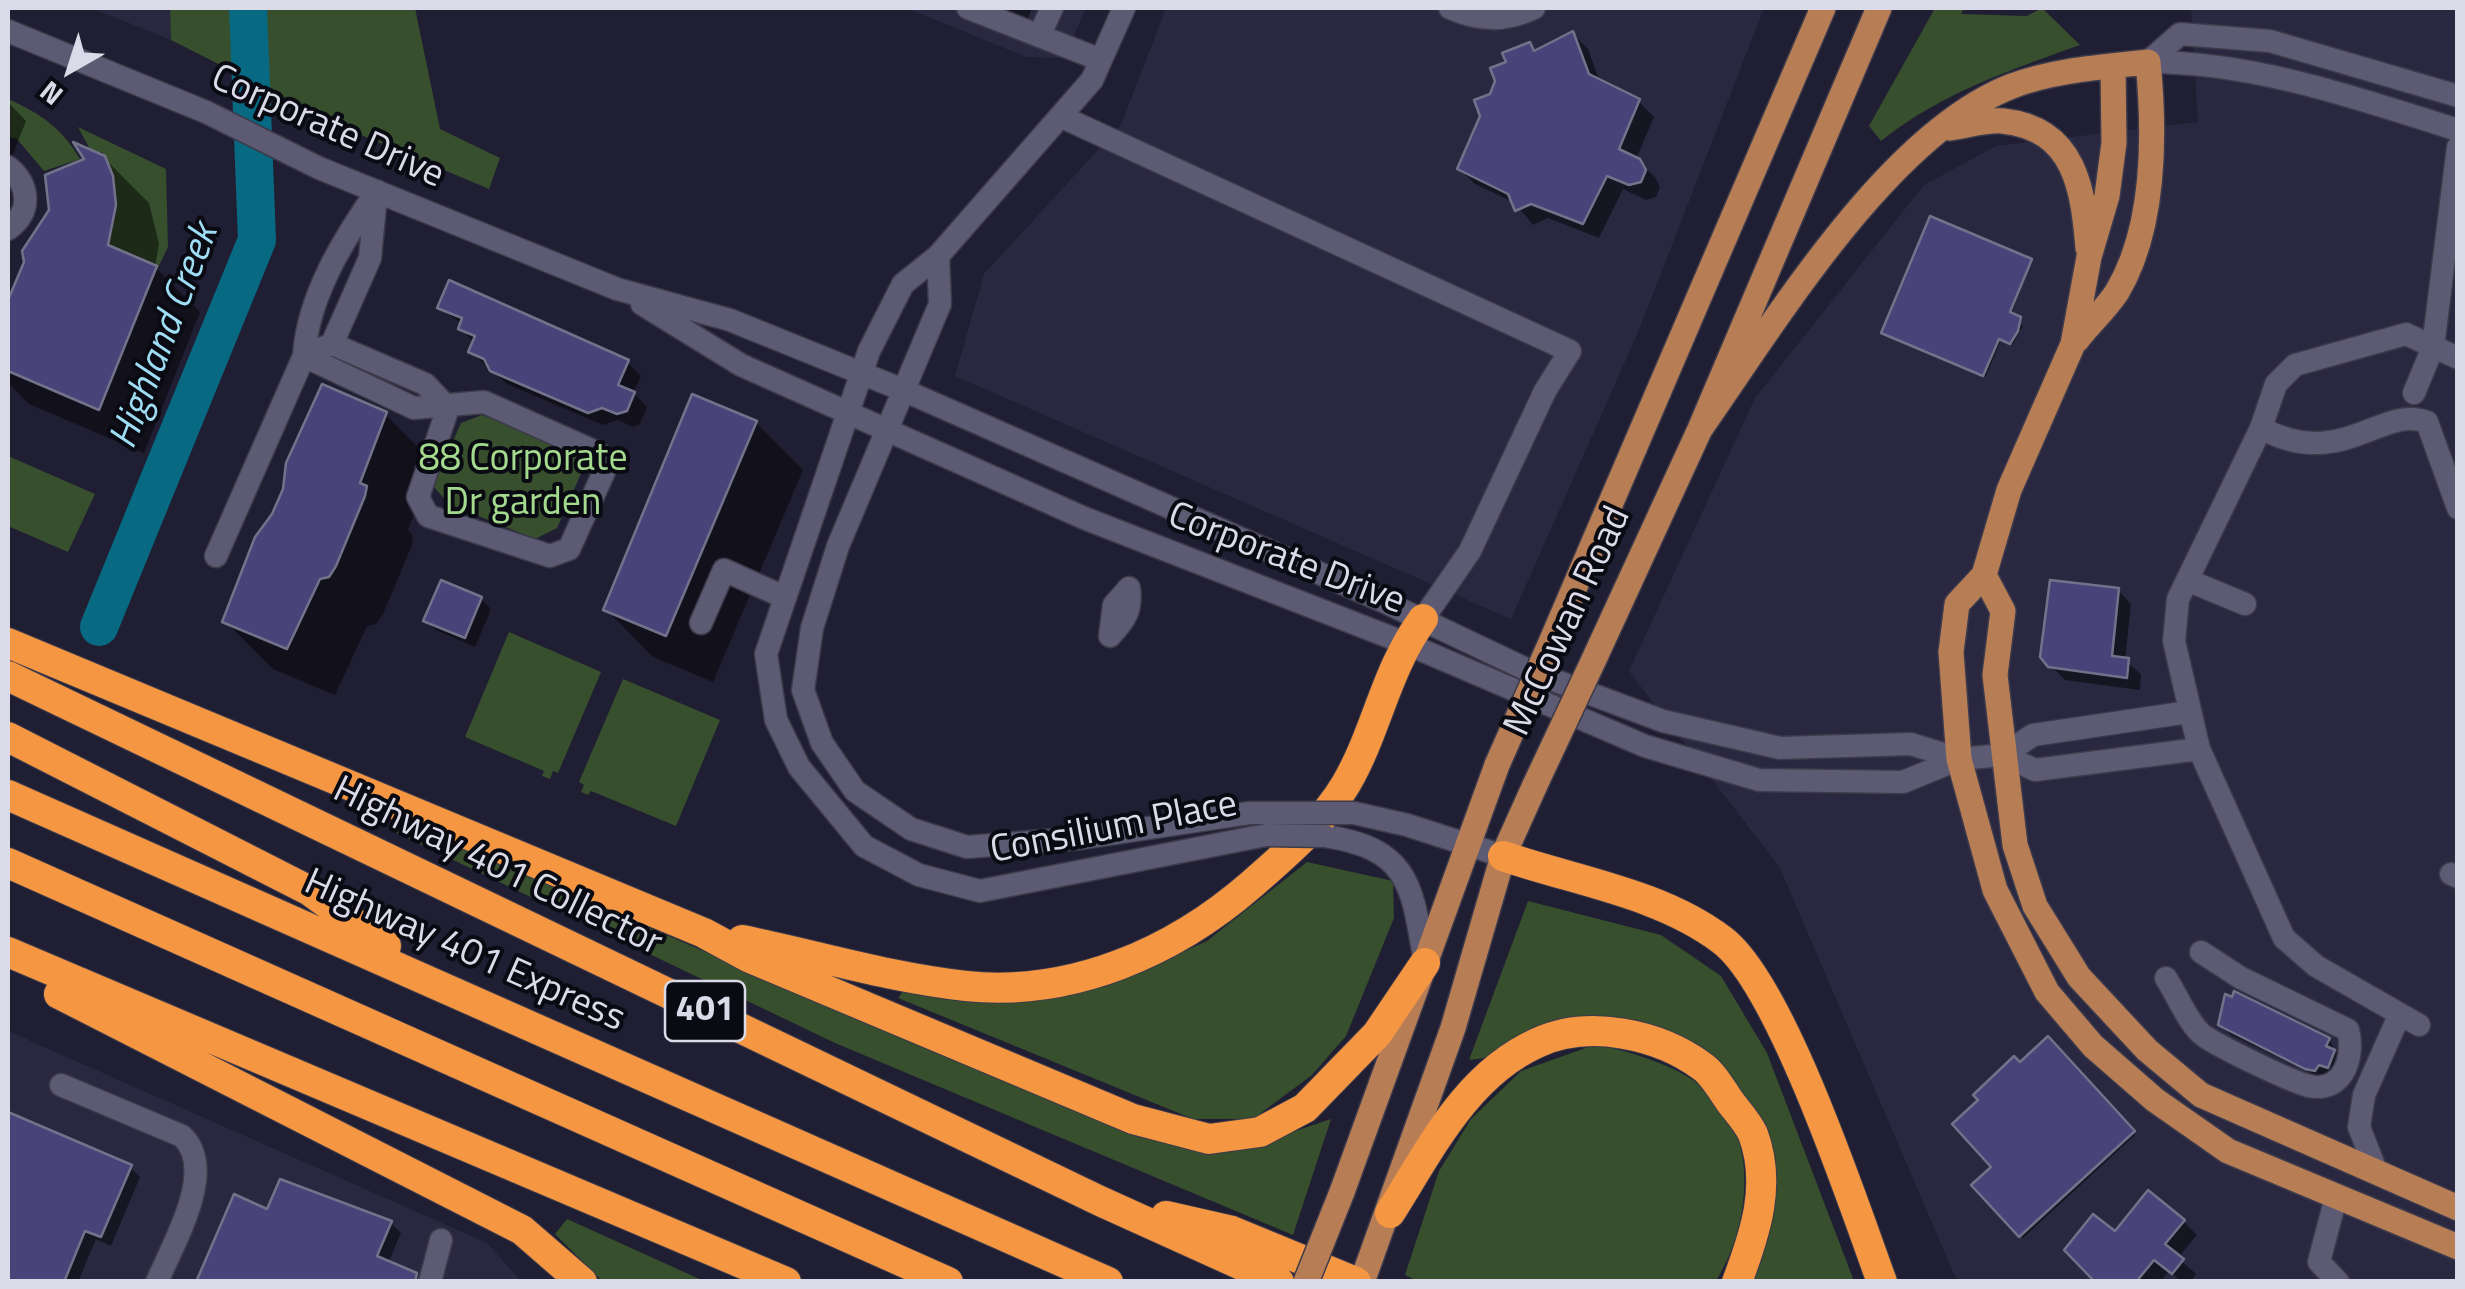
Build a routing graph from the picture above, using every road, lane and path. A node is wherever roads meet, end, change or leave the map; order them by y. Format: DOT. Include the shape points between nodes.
graph roads {
  1 [pos="968,8"];
  2 [pos="1052,8"];
  3 [pos="1124,8"];
  4 [pos="1450,8"];
  5 [pos="1534,8"];
  6 [pos="1823,8"];
  7 [pos="1879,8"];
  8 [pos="8,31"];
  9 [pos="1040,36"];
  10 [pos="1100,60"];
  11 [pos="2148,62"];
  12 [pos="2113,66"];
  13 [pos="2458,96"];
  14 [pos="1062,117"];
  15 [pos="1944,128"];
  16 [pos="2458,130"];
  17 [pos="2458,147"];
  18 [pos="8,167"];
  19 [pos="377,191"];
  20 [pos="8,229"];
  21 [pos="938,256"];
  22 [pos="2089,258"];
  23 [pos="618,289"];
  24 [pos="332,344"];
  25 [pos="2073,344"];
  26 [pos="2433,347"];
  27 [pos="304,356"];
  28 [pos="2458,358"];
  29 [pos="860,374"];
  30 [pos="903,390"];
  31 [pos="2414,392"];
  32 [pos="448,408"];
  33 [pos="848,416"];
  34 [pos="1700,428"];
  35 [pos="2262,428"];
  36 [pos="887,433"];
  37 [pos="2448,447"];
  38 [pos="1162,502"];
  39 [pos="2458,508"];
  40 [pos="1145,542"];
  41 [pos="216,556"];
  42 [pos="1984,575"];
  43 [pos="2188,580"];
  44 [pos="784,597"];
  45 [pos="2245,604"];
  46 [pos="701,623"];
  47 [pos="1414,631"];
  48 [pos="8,643"];
  49 [pos="8,676"];
  50 [pos="2190,712"];
  51 [pos="8,737"];
  52 [pos="2199,749"];
  53 [pos="2003,755"];
  54 [pos="1958,759"];
  55 [pos="8,795"];
  56 [pos="1464,845"];
  57 [pos="1503,856"];
  58 [pos="8,863"];
  59 [pos="704,933"];
  60 [pos="8,952"];
  61 [pos="2201,952"];
  62 [pos="1424,963"];
  63 [pos="8,967"];
  64 [pos="2166,978"];
  65 [pos="433,980"];
  66 [pos="61,1085"];
  67 [pos="2300,1141"];
  68 [pos="2273,1172"];
  69 [pos="2377,1174"];
  70 [pos="2336,1198"];
  71 [pos="1100,1201"];
  72 [pos="2458,1208"];
  73 [pos="1390,1212"];
  74 [pos="441,1240"];
  75 [pos="2458,1247"];
  76 [pos="158,1282"];
  77 [pos="430,1282"];
  78 [pos="582,1282"];
  79 [pos="786,1282"];
  80 [pos="948,1282"];
  81 [pos="1108,1282"];
  82 [pos="1279,1282"];
  83 [pos="1306,1282"];
  84 [pos="1359,1282"];
  85 [pos="1737,1282"];
  86 [pos="1882,1282"];
  87 [pos="2338,1282"];
  1 -- 9 [label="street"];
  2 -- 9 [label="street"];
  3 -- 10 [label="street, Consilium Place"];
  4 -- 5 [label="street" via="1471,18 1512,18"];
  6 -- 56 [label="main road, McCowan Road, bridge"];
  7 -- 34 [label="main road, McCowan Road"];
  8 -- 19 [label="street, Corporate Drive"];
  9 -- 10 [label="street"];
  10 -- 14 [label="street, Consilium Place"];
  11 -- 12 [label="main road"];
  11 -- 13 [label="street" via="2180,34 2270,41"];
  11 -- 16 [label="street" via="2199,62 2269,75"];
  11 -- 25 [label="main road" via="2154,123 2142,224 2118,290"];
  12 -- 15 [label="main road" via="2014,85"];
  12 -- 22 [label="main road" via="2110,178"];
  14 -- 21 [label="street, Consilium Place"];
  14 -- 47 [label="street" via="1570,351 1544,390 1470,552"];
  15 -- 22 [label="main road" via="2003,121 2044,136 2068,156 2082,190"];
  15 -- 34 [label="main road" via="1850,222"];
  17 -- 26 [label="street"];
  18 -- 20 [label="street" via="26,196 20,218"];
  19 -- 23 [label="street, Corporate Drive"];
  19 -- 24 [label="street" via="370,258"];
  19 -- 27 [label="street" via="341,246 306,327"];
  21 -- 29 [label="street, Consilium Place" via="904,284"];
  21 -- 30 [label="street, Consilium Place" via="940,304"];
  22 -- 25 [label="main road"];
  23 -- 29 [label="street, Corporate Drive" via="730,320"];
  23 -- 33 [label="street, Corporate Drive" via="741,365"];
  24 -- 27 [label="street"];
  24 -- 32 [label="street" via="426,384"];
  25 -- 42 [label="main road" via="2009,490"];
  26 -- 28 [label="street"];
  26 -- 31 [label="street"];
  26 -- 35 [label="street" via="2406,334 2295,365 2276,384"];
  27 -- 32 [label="street" via="414,408"];
  27 -- 41 [label="street"];
  29 -- 30 [label="street, Corporate Drive"];
  29 -- 33 [label="street, Consilium Place"];
  30 -- 36 [label="street, Consilium Place"];
  30 -- 38 [label="street, Corporate Drive"];
  32 -- 32 [label="street" via="418,497 428,516 550,556 569,549 604,472 598,453 484,402 464,400"];
  33 -- 36 [label="street, Corporate Drive"];
  33 -- 44 [label="street, Consilium Place"];
  34 -- 57 [label="main road, McCowan Road, bridge"];
  35 -- 37 [label="street" via="2302,444 2328,445 2417,418"];
  35 -- 43 [label="street"];
  36 -- 40 [label="street, Corporate Drive"];
  36 -- 56 [label="street, Consilium Place, bridge" via="828,579 803,690 822,743 855,791 911,828 967,846 1082,838 1249,814 1354,814"];
  37 -- 39 [label="street"];
  38 -- 40 [label="street"];
  38 -- 47 [label="street, Corporate Drive"];
  40 -- 47 [label="street, Corporate Drive"];
  42 -- 53 [label="main road" via="2002,611 1995,675"];
  42 -- 54 [label="main road" via="1957,604 1950,652"];
  43 -- 45 [label="street"];
  43 -- 50 [label="street" via="2178,599 2174,640"];
  44 -- 46 [label="street" via="724,570"];
  44 -- 62 [label="street, Consilium Place, bridge" via="766,654 776,720 800,768 864,846 919,875 980,890 1266,835 1360,842 1388,856 1409,880"];
  47 -- 54 [label="street, Corporate Drive" via="1663,721 1780,748 1911,744"];
  47 -- 54 [label="street, Corporate Drive" via="1644,746 1759,780 1903,782"];
  47 -- 59 [label="highway" via="1346,784 1292,850 1220,912 1148,954 1103,972 967,986"];
  48 -- 59 [label="highway"];
  49 -- 71 [label="highway, Highway 401 Collector / 401"];
  50 -- 52 [label="street"];
  50 -- 53 [label="street" via="2033,735"];
  51 -- 65 [label="highway" via="310,891"];
  52 -- 53 [label="street" via="2035,770"];
  52 -- 69 [label="street" via="2284,938 2316,966 2409,1020 2364,1095 2359,1127"];
  53 -- 54 [label="street, Corporate Drive"];
  53 -- 67 [label="main road" via="2025,875 2078,977 2147,1050 2202,1095"];
  54 -- 68 [label="main road" via="1995,890 2047,992 2092,1046 2155,1100 2228,1151"];
  55 -- 65 [label="highway, Highway 401 Express / 401"];
  56 -- 57 [label="street, Consilium Place"];
  56 -- 62 [label="main road, McCowan Road"];
  57 -- 73 [label="main road, McCowan Road"];
  57 -- 86 [label="highway" via="1658,904 1724,941 1770,1003"];
  58 -- 80 [label="highway"];
  59 -- 62 [label="highway" via="1133,1119 1210,1138 1260,1132 1305,1108 1377,1034"];
  60 -- 79 [label="highway"];
  61 -- 64 [label="street" via="2348,1030 2354,1051 2344,1071 2333,1083 2311,1086 2201,1034"];
  62 -- 83 [label="main road, McCowan Road, bridge"];
  63 -- 78 [label="highway" via="522,1230"];
  65 -- 81 [label="highway, Highway 401 Express / 401"];
  66 -- 76 [label="street" via="182,1136 195,1148 197,1170"];
  67 -- 68 [label="main road"];
  67 -- 69 [label="main road"];
  68 -- 70 [label="main road"];
  69 -- 72 [label="main road"];
  70 -- 75 [label="main road"];
  70 -- 87 [label="street" via="2319,1262"];
  71 -- 82 [label="highway, Highway 401 Collector / 401"];
  71 -- 84 [label="highway" via="1232,1230"];
  73 -- 84 [label="main road, McCowan Road"];
  73 -- 85 [label="highway" via="1454,1112 1506,1062 1538,1042 1592,1030 1650,1039 1706,1068 1752,1133 1762,1184 1760,1218"];
  74 -- 77 [label="street"];
}
